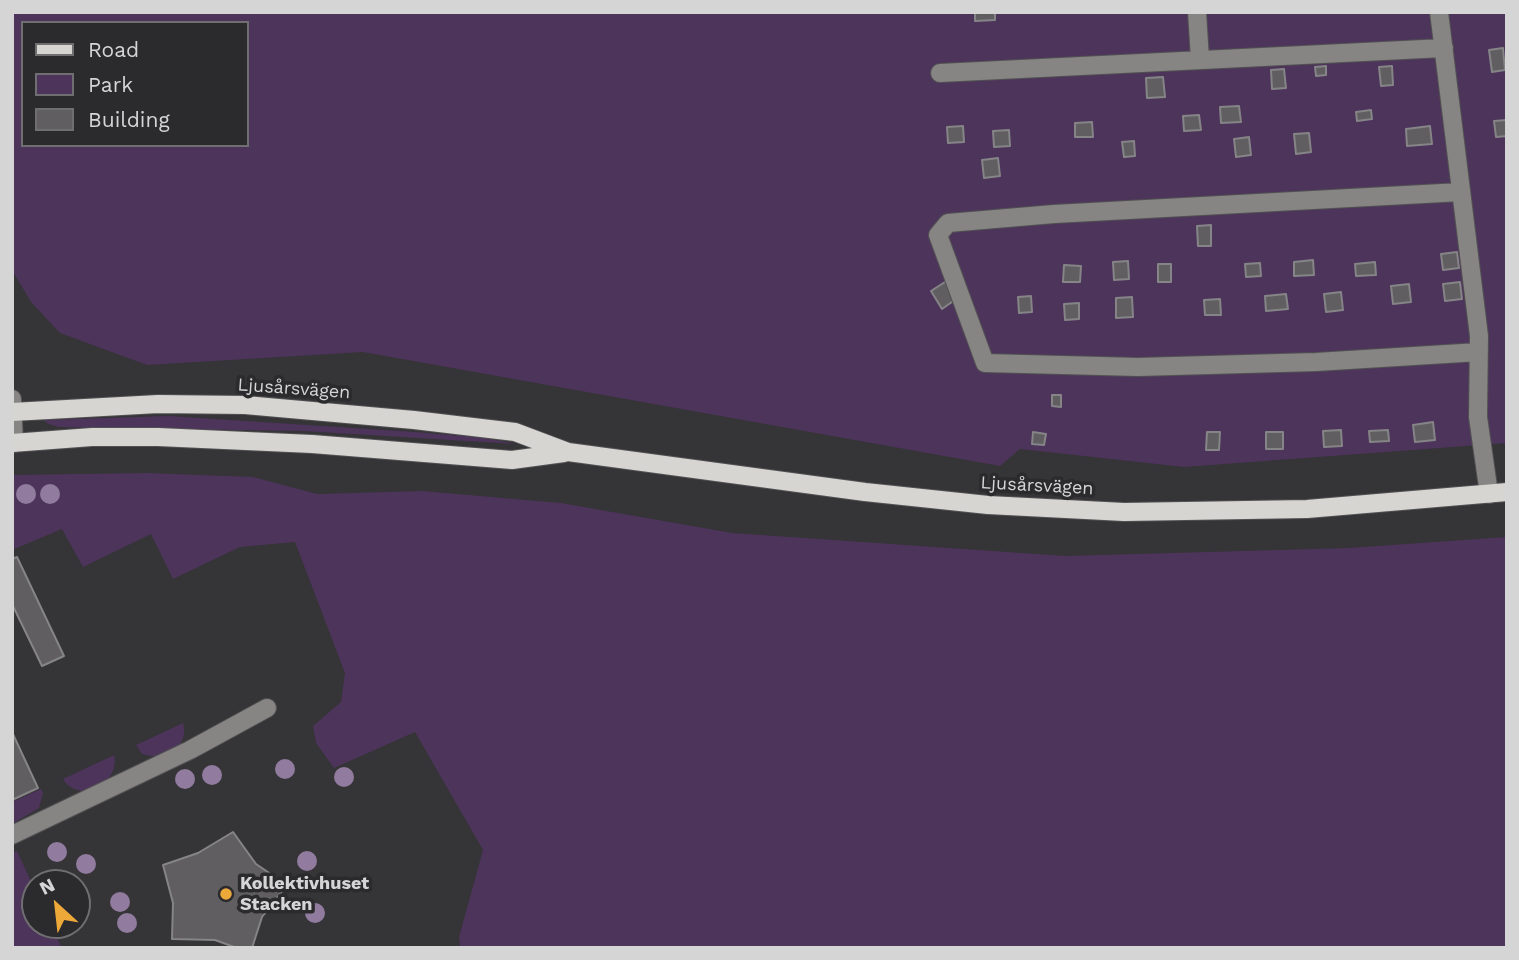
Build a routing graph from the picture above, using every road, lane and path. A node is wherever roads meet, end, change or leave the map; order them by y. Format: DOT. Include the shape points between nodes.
graph roads {
  1 [pos="1197,12"];
  2 [pos="1439,12"];
  3 [pos="1444,48"];
  4 [pos="1200,59"];
  5 [pos="940,73"];
  6 [pos="1461,192"];
  7 [pos="1479,352"];
  8 [pos="12,399"];
  9 [pos="13,412"];
  10 [pos="13,443"];
  11 [pos="568,452"];
  12 [pos="1498,493"];
  13 [pos="267,708"];
  14 [pos="12,835"];
  1 -- 4 [label="street"];
  2 -- 3 [label="street"];
  3 -- 4 [label="street"];
  3 -- 6 [label="street"];
  4 -- 5 [label="street"];
  6 -- 7 [label="street"];
  6 -- 7 [label="street" via="1028,216 948,223 938,235 985,363 1138,368"];
  7 -- 12 [label="street" via="1478,417"];
  8 -- 9 [label="street"];
  9 -- 10 [label="street"];
  9 -- 11 [label="main road, Ljusårsvägen" via="158,404 245,405 515,432"];
  10 -- 11 [label="main road, Ljusårsvägen" via="158,437 512,460"];
  11 -- 12 [label="main road, Ljusårsvägen" via="865,492 1124,512 1307,509"];
  13 -- 14 [label="street"];
}
